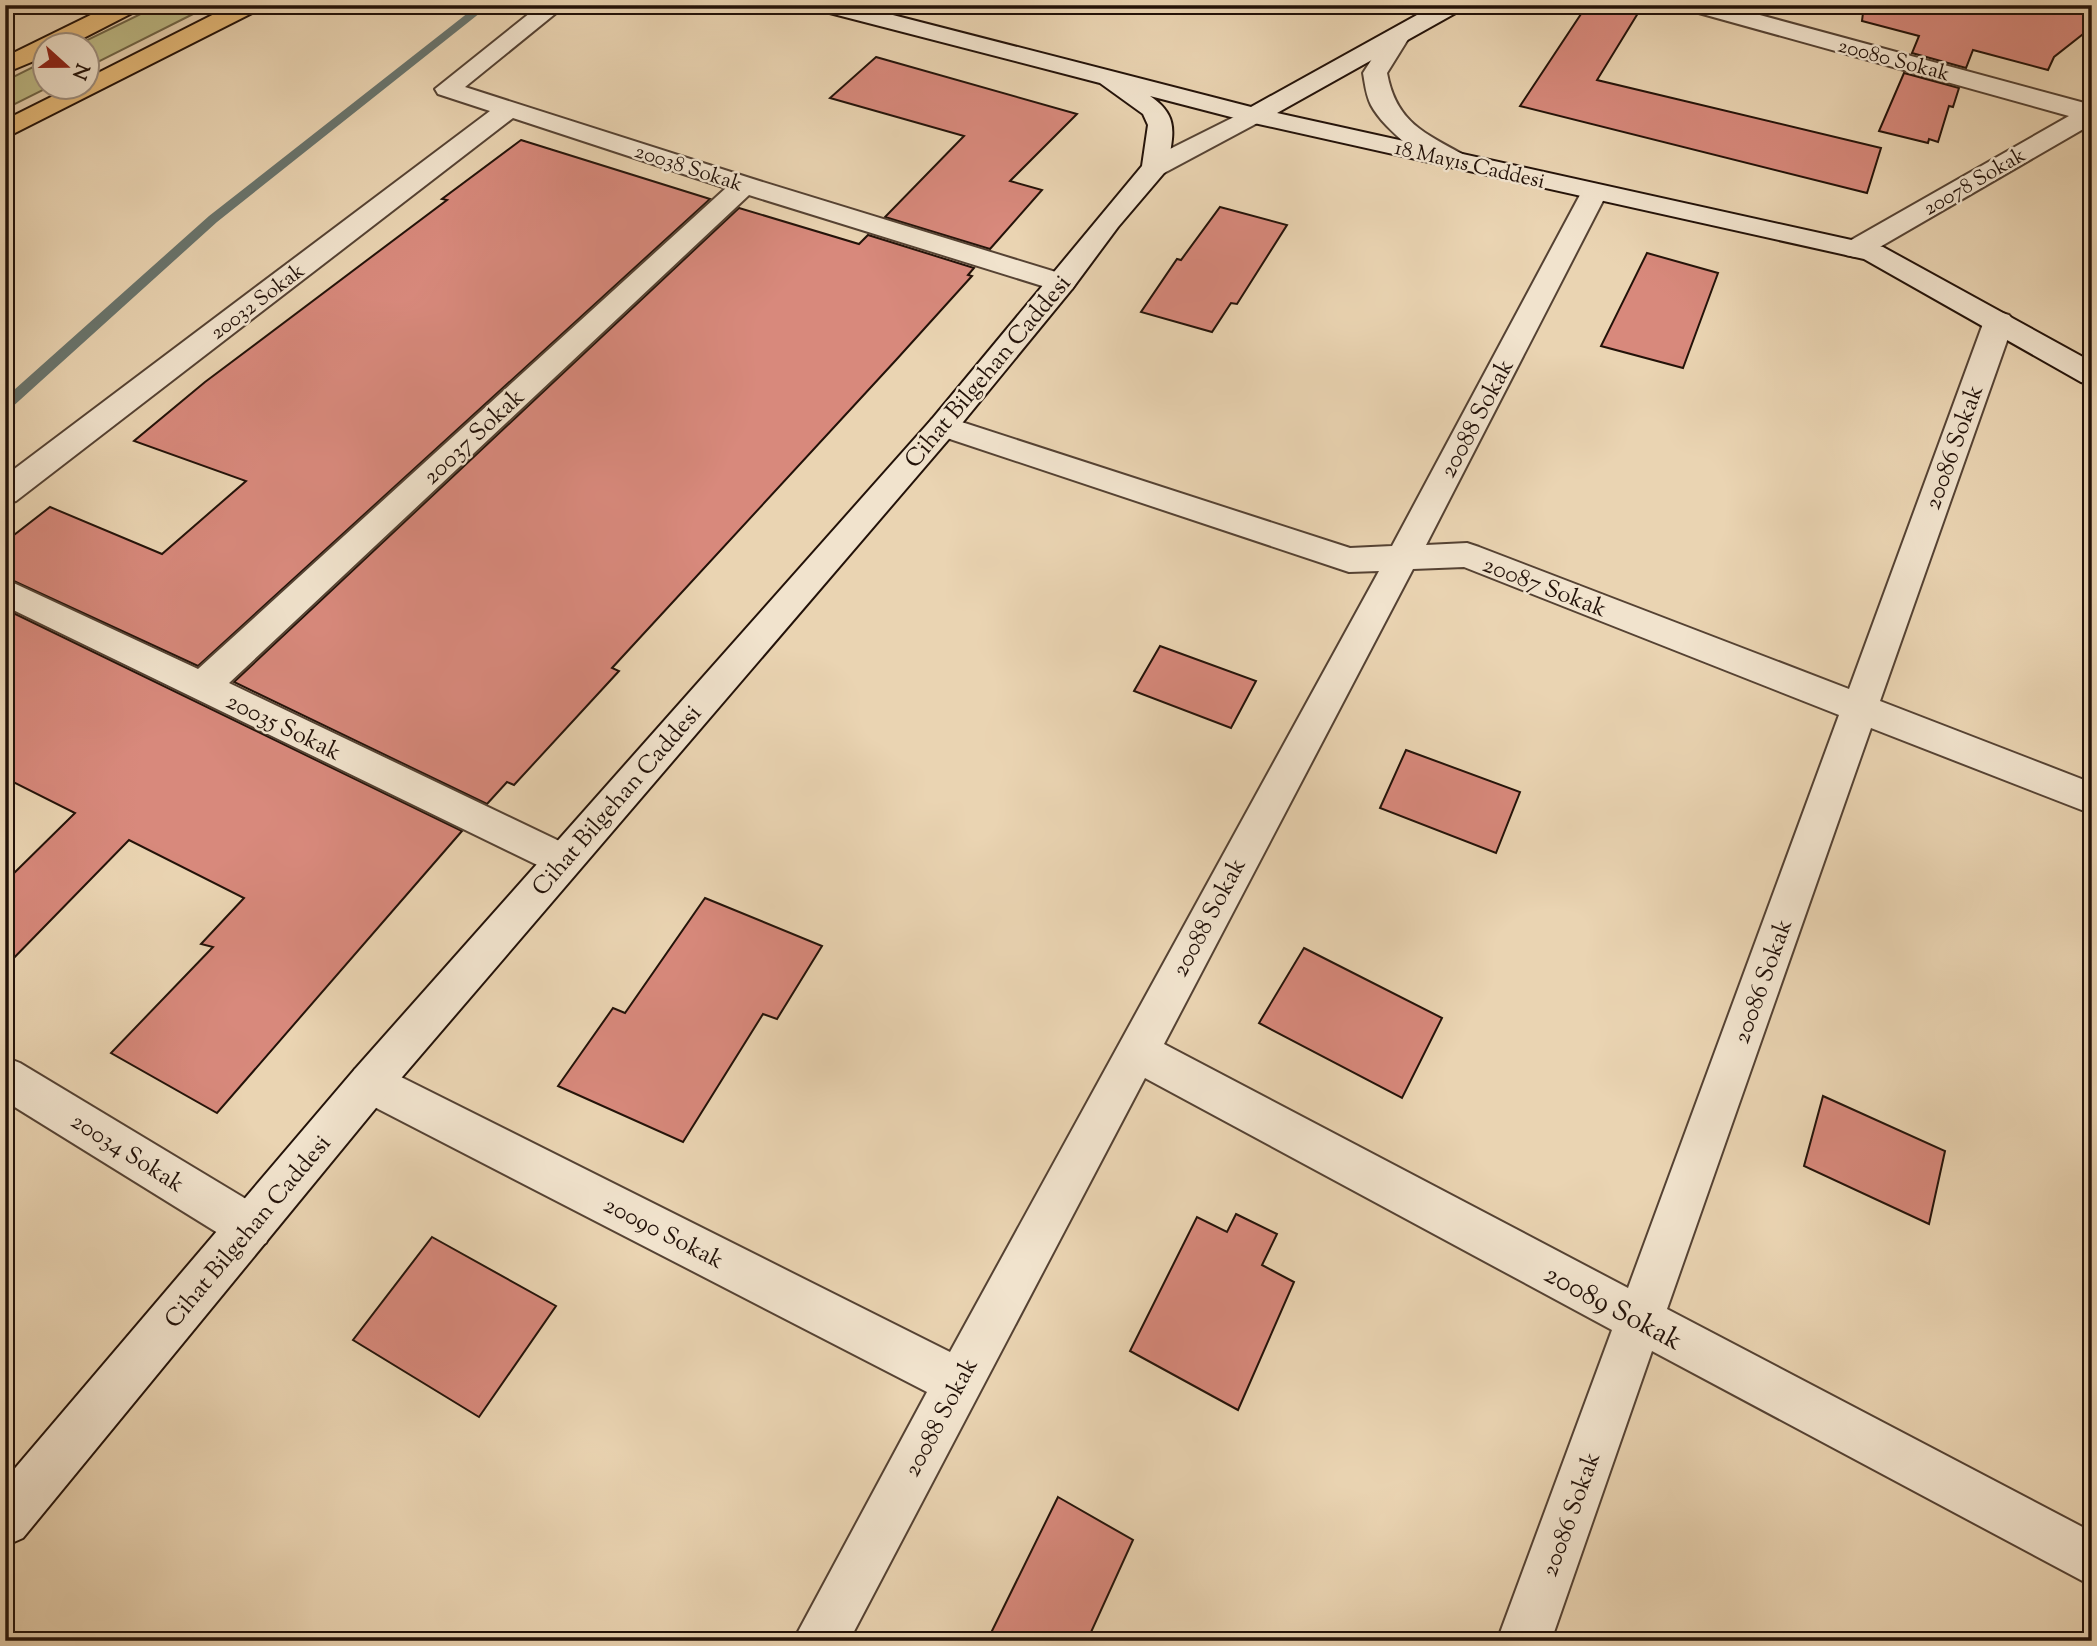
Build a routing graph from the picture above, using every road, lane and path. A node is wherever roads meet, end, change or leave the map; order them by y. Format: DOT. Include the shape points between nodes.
graph roads {
  1 [pos="130,5"];
  2 [pos="250,5"];
  3 [pos="555,5"];
  4 [pos="827,5"];
  5 [pos="1454,5"];
  6 [pos="1696,5"];
  7 [pos="75,32"];
  8 [pos="1398,36"];
  9 [pos="32,53"];
  10 [pos="5,66"];
  11 [pos="1110,80"];
  12 [pos="509,108"];
  13 [pos="2091,113"];
  14 [pos="1254,115"];
  15 [pos="5,130"];
  16 [pos="1455,161"];
  17 [pos="1155,167"];
  18 [pos="744,186"];
  19 [pos="1594,193"];
  20 [pos="1856,249"];
  21 [pos="1062,283"];
  22 [pos="1999,321"];
  23 [pos="2092,375"];
  24 [pos="943,426"];
  25 [pos="5,493"];
  26 [pos="1402,559"];
  27 [pos="5,592"];
  28 [pos="202,687"];
  29 [pos="1860,709"];
  30 [pos="2092,799"];
  31 [pos="562,861"];
  32 [pos="1136,1051"];
  33 [pos="5,1077"];
  34 [pos="370,1083"];
  35 [pos="250,1227"];
  36 [pos="1640,1320"];
  37 [pos="958,1382"];
  38 [pos="5,1520"];
  39 [pos="2092,1560"];
  40 [pos="820,1641"];
  41 [pos="1524,1641"];
  1 -- 7 [label="highway"];
  2 -- 15 [label="highway"];
  3 -- 12 [label="street, 20038 Sokak" via="447,89"];
  4 -- 11 [label="street, 18 Mayıs Caddesi"];
  5 -- 8 [label="street"];
  6 -- 13 [label="street, 20080 Sokak"];
  8 -- 14 [label="street"];
  8 -- 16 [label="street" via="1376,73 1379,98 1395,122"];
  9 -- 10 [label="highway"];
  11 -- 14 [label="street, 18 Mayıs Caddesi"];
  11 -- 17 [label="street" via="1154,110 1161,125"];
  12 -- 18 [label="street, 20038 Sokak"];
  12 -- 25 [label="street, 20032 Sokak"];
  13 -- 20 [label="street, 20078 Sokak"];
  14 -- 16 [label="street, 18 Mayıs Caddesi"];
  14 -- 17 [label="street"];
  16 -- 19 [label="street, 18 Mayıs Caddesi"];
  17 -- 21 [label="street, Cihat Bilgehan Caddesi"];
  18 -- 21 [label="street, 20038 Sokak"];
  18 -- 28 [label="street, 20037 Sokak"];
  19 -- 20 [label="street, 18 Mayıs Caddesi"];
  19 -- 26 [label="street, 20088 Sokak"];
  20 -- 22 [label="street, 18 Mayıs Caddesi" via="1873,253"];
  21 -- 24 [label="street, Cihat Bilgehan Caddesi"];
  22 -- 23 [label="street, 18 Mayıs Caddesi"];
  22 -- 29 [label="street, 20086 Sokak"];
  24 -- 26 [label="street, 20087 Sokak" via="1349,560"];
  24 -- 31 [label="street, Cihat Bilgehan Caddesi"];
  26 -- 29 [label="street, 20087 Sokak" via="1467,555"];
  26 -- 32 [label="street, 20088 Sokak"];
  27 -- 28 [label="street, 20035 Sokak"];
  28 -- 31 [label="street, 20035 Sokak"];
  29 -- 30 [label="street, 20087 Sokak"];
  29 -- 36 [label="street, 20086 Sokak"];
  31 -- 34 [label="street, Cihat Bilgehan Caddesi"];
  32 -- 36 [label="street, 20089 Sokak"];
  32 -- 37 [label="street, 20088 Sokak"];
  33 -- 35 [label="street, 20034 Sokak"];
  34 -- 35 [label="street, Cihat Bilgehan Caddesi"];
  34 -- 37 [label="street, 20090 Sokak"];
  35 -- 38 [label="street, Cihat Bilgehan Caddesi"];
  36 -- 39 [label="street, 20089 Sokak"];
  36 -- 41 [label="street, 20086 Sokak"];
  37 -- 40 [label="street, 20088 Sokak"];
}
